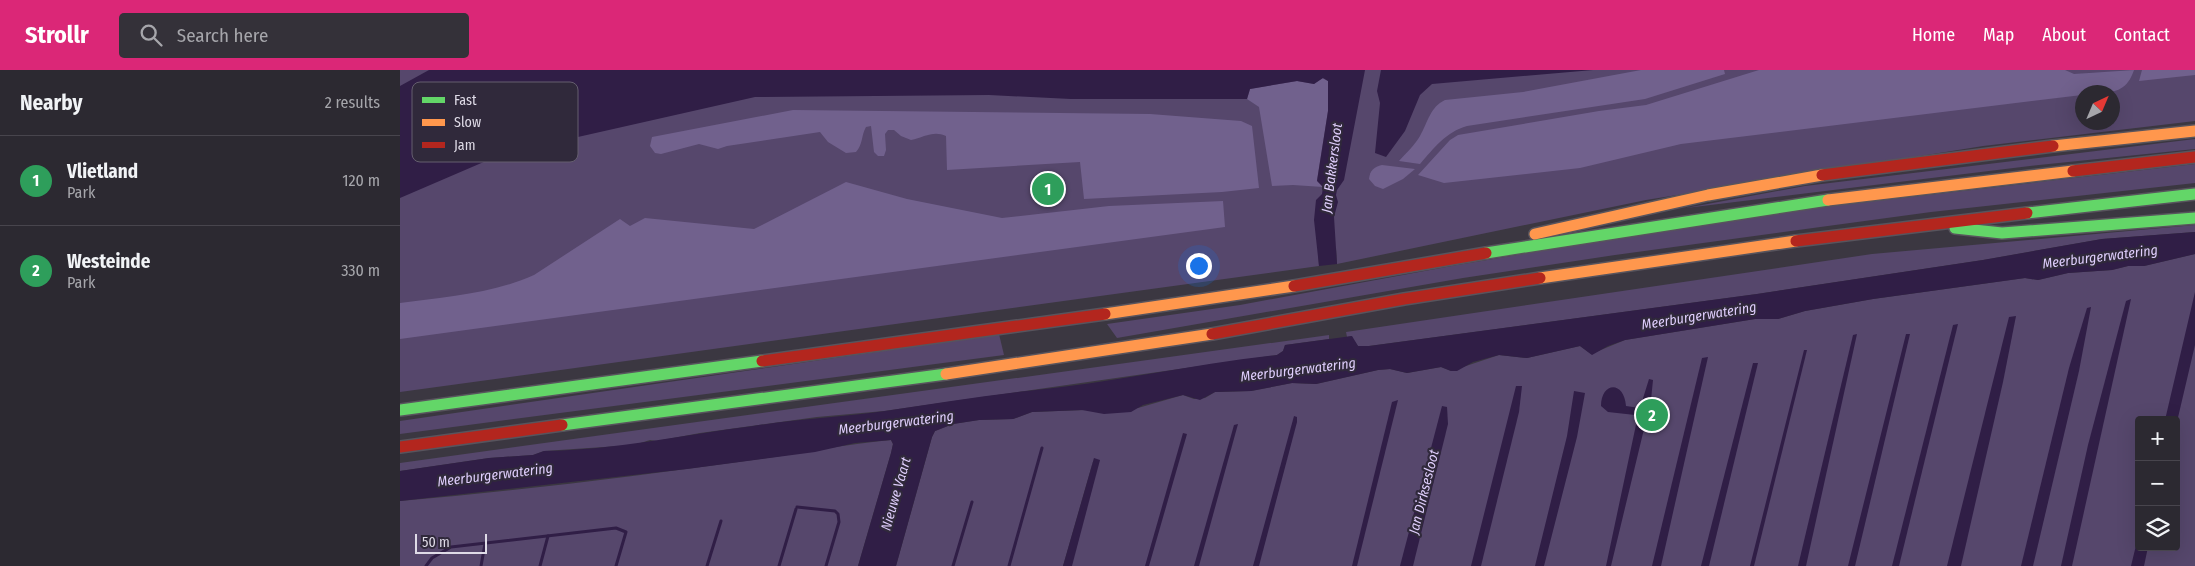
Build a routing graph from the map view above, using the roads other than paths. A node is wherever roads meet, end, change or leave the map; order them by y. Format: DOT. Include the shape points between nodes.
graph roads {
  1 [pos="2195,131"];
  2 [pos="2195,157"];
  3 [pos="2195,194"];
  4 [pos="2195,218"];
  5 [pos="1918,225"];
  6 [pos="1455,257"];
  7 [pos="400,410"];
  8 [pos="400,447"];
  1 -- 6 [label="highway" via="1813,176 1709,194 1532,235"];
  2 -- 6 [label="highway" via="1798,203"];
  3 -- 5 [label="highway"];
  4 -- 5 [label="highway" via="2002,233"];
  5 -- 8 [label="highway" via="1578,272 1171,342"];
  6 -- 7 [label="highway" via="1181,304"];
}
